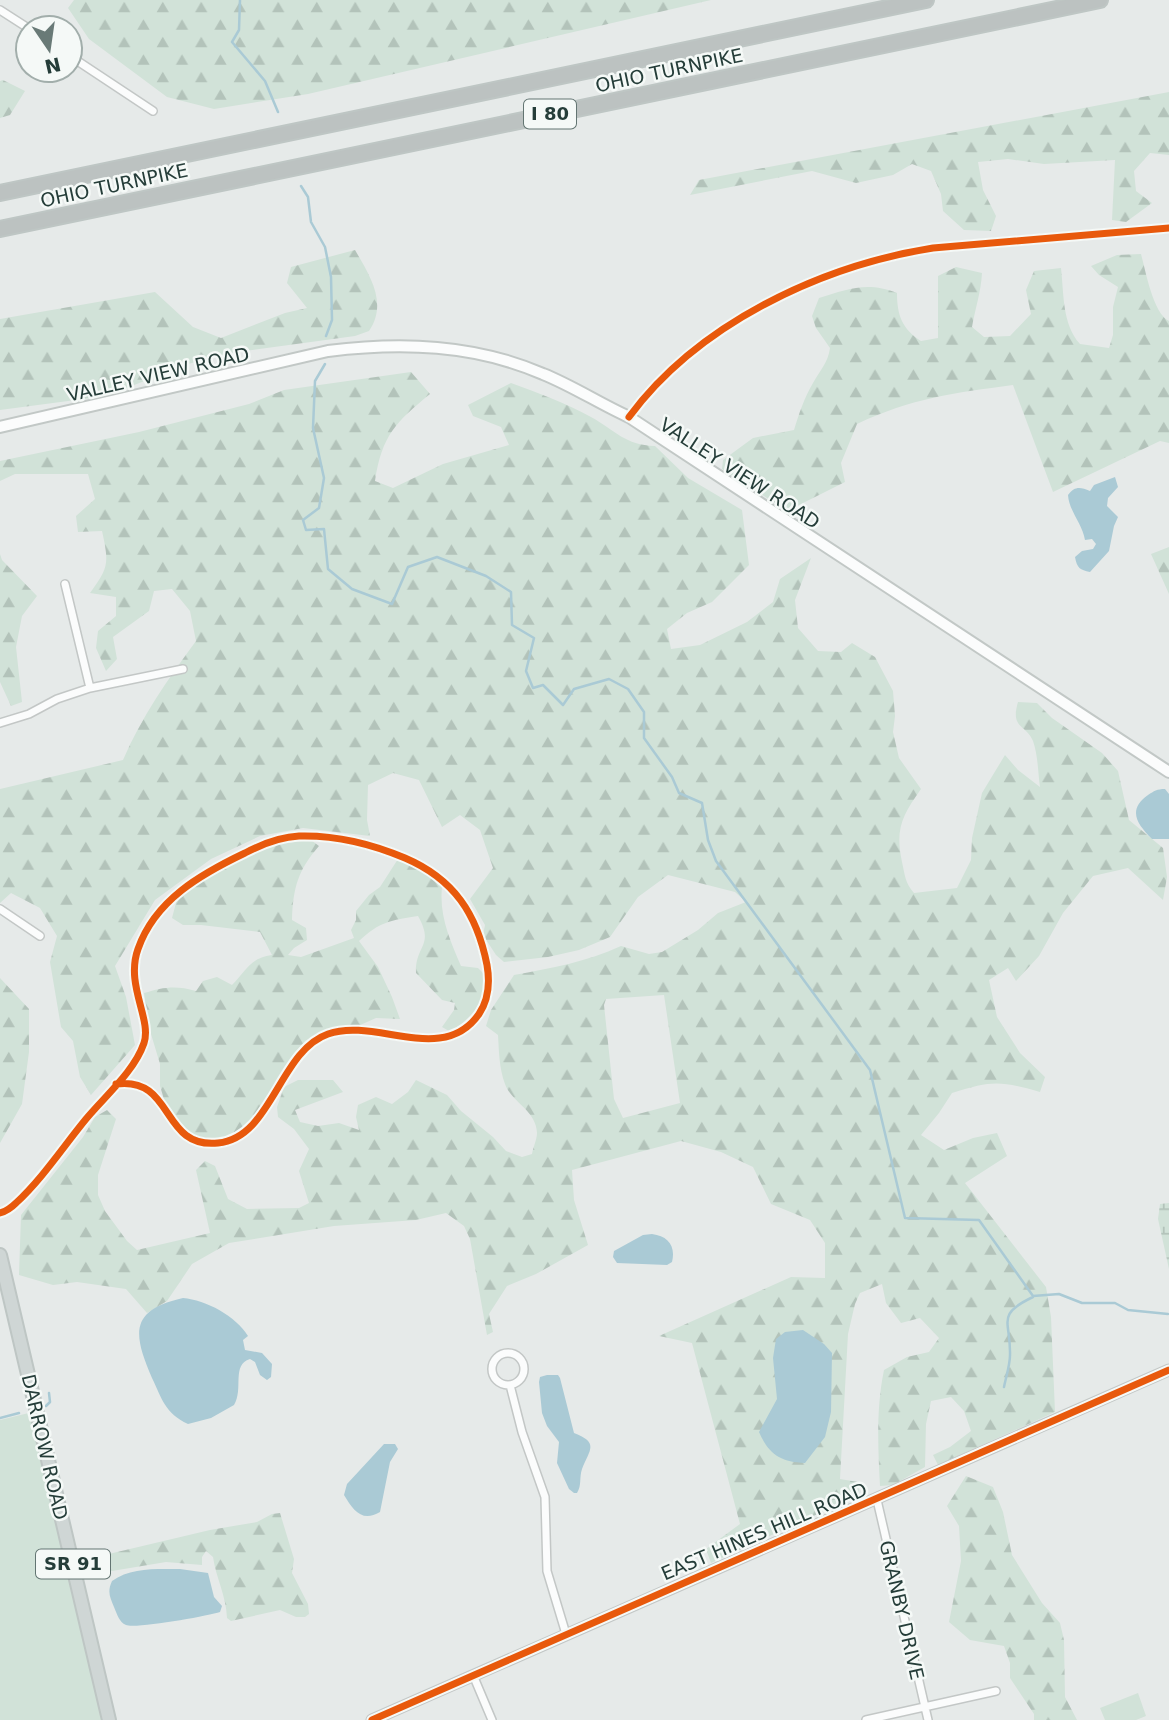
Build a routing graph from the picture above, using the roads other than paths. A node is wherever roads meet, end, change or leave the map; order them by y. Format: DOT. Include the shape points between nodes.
graph roads {
  1 [pos="926,0"];
  2 [pos="1100,0"];
  3 [pos="84,65"];
  4 [pos="153,111"];
  5 [pos="0,193"];
  6 [pos="1169,228"];
  7 [pos="0,229"];
  8 [pos="629,417"];
  9 [pos="0,427"];
  10 [pos="65,584"];
  11 [pos="183,670"];
  12 [pos="90,688"];
  13 [pos="0,723"];
  14 [pos="1169,772"];
  15 [pos="0,909"];
  16 [pos="40,936"];
  17 [pos="116,1084"];
  18 [pos="0,1213"];
  19 [pos="0,1255"];
  20 [pos="6,1309"];
  21 [pos="1169,1370"];
  22 [pos="510,1385"];
  23 [pos="877,1500"];
  24 [pos="566,1634"];
  25 [pos="473,1675"];
  26 [pos="996,1691"];
  27 [pos="924,1707"];
  28 [pos="109,1720"];
  29 [pos="372,1720"];
  30 [pos="492,1720"];
  31 [pos="866,1720"];
  32 [pos="928,1720"];
  1 -- 5 [label="highway, OHIO TURNPIKE / I 80"];
  2 -- 7 [label="highway, OHIO TURNPIKE / I 80"];
  3 -- 4 [label="street"];
  6 -- 8 [label="street" via="933,248 858,265 798,287 748,314 659,381"];
  8 -- 9 [label="main road, VALLEY VIEW ROAD" via="542,373 500,358 436,347 373,346 238,370"];
  8 -- 14 [label="main road, VALLEY VIEW ROAD"];
  10 -- 12 [label="street"];
  11 -- 12 [label="street"];
  12 -- 13 [label="street"];
  15 -- 16 [label="street"];
  17 -- 17 [label="street" via="146,1087 186,1135 216,1144 234,1140 247,1130 300,1054 320,1037 348,1030 436,1039 452,1036 475,1019 488,992 486,959 462,899 425,868 405,858 333,838 287,837 226,861 175,896 145,934 134,964 145,1041"];
  17 -- 18 [label="street" via="20,1200"];
  19 -- 20 [label="main road, DARROW ROAD / SR 91"];
  20 -- 28 [label="main road, DARROW ROAD / SR 91"];
  21 -- 23 [label="street, EAST HINES HILL ROAD"];
  22 -- 22 [label="street" via="499,1384 491,1370 495,1359 505,1353 519,1357 524,1366 520,1381"];
  22 -- 24 [label="street" via="545,1497 547,1570"];
  23 -- 24 [label="street, EAST HINES HILL ROAD"];
  23 -- 27 [label="street, GRANBY DRIVE"];
  24 -- 25 [label="street, EAST HINES HILL ROAD"];
  25 -- 29 [label="street, EAST HINES HILL ROAD"];
  25 -- 30 [label="street"];
  26 -- 27 [label="street"];
  27 -- 31 [label="street"];
  27 -- 32 [label="street, GRANBY DRIVE"];
}
